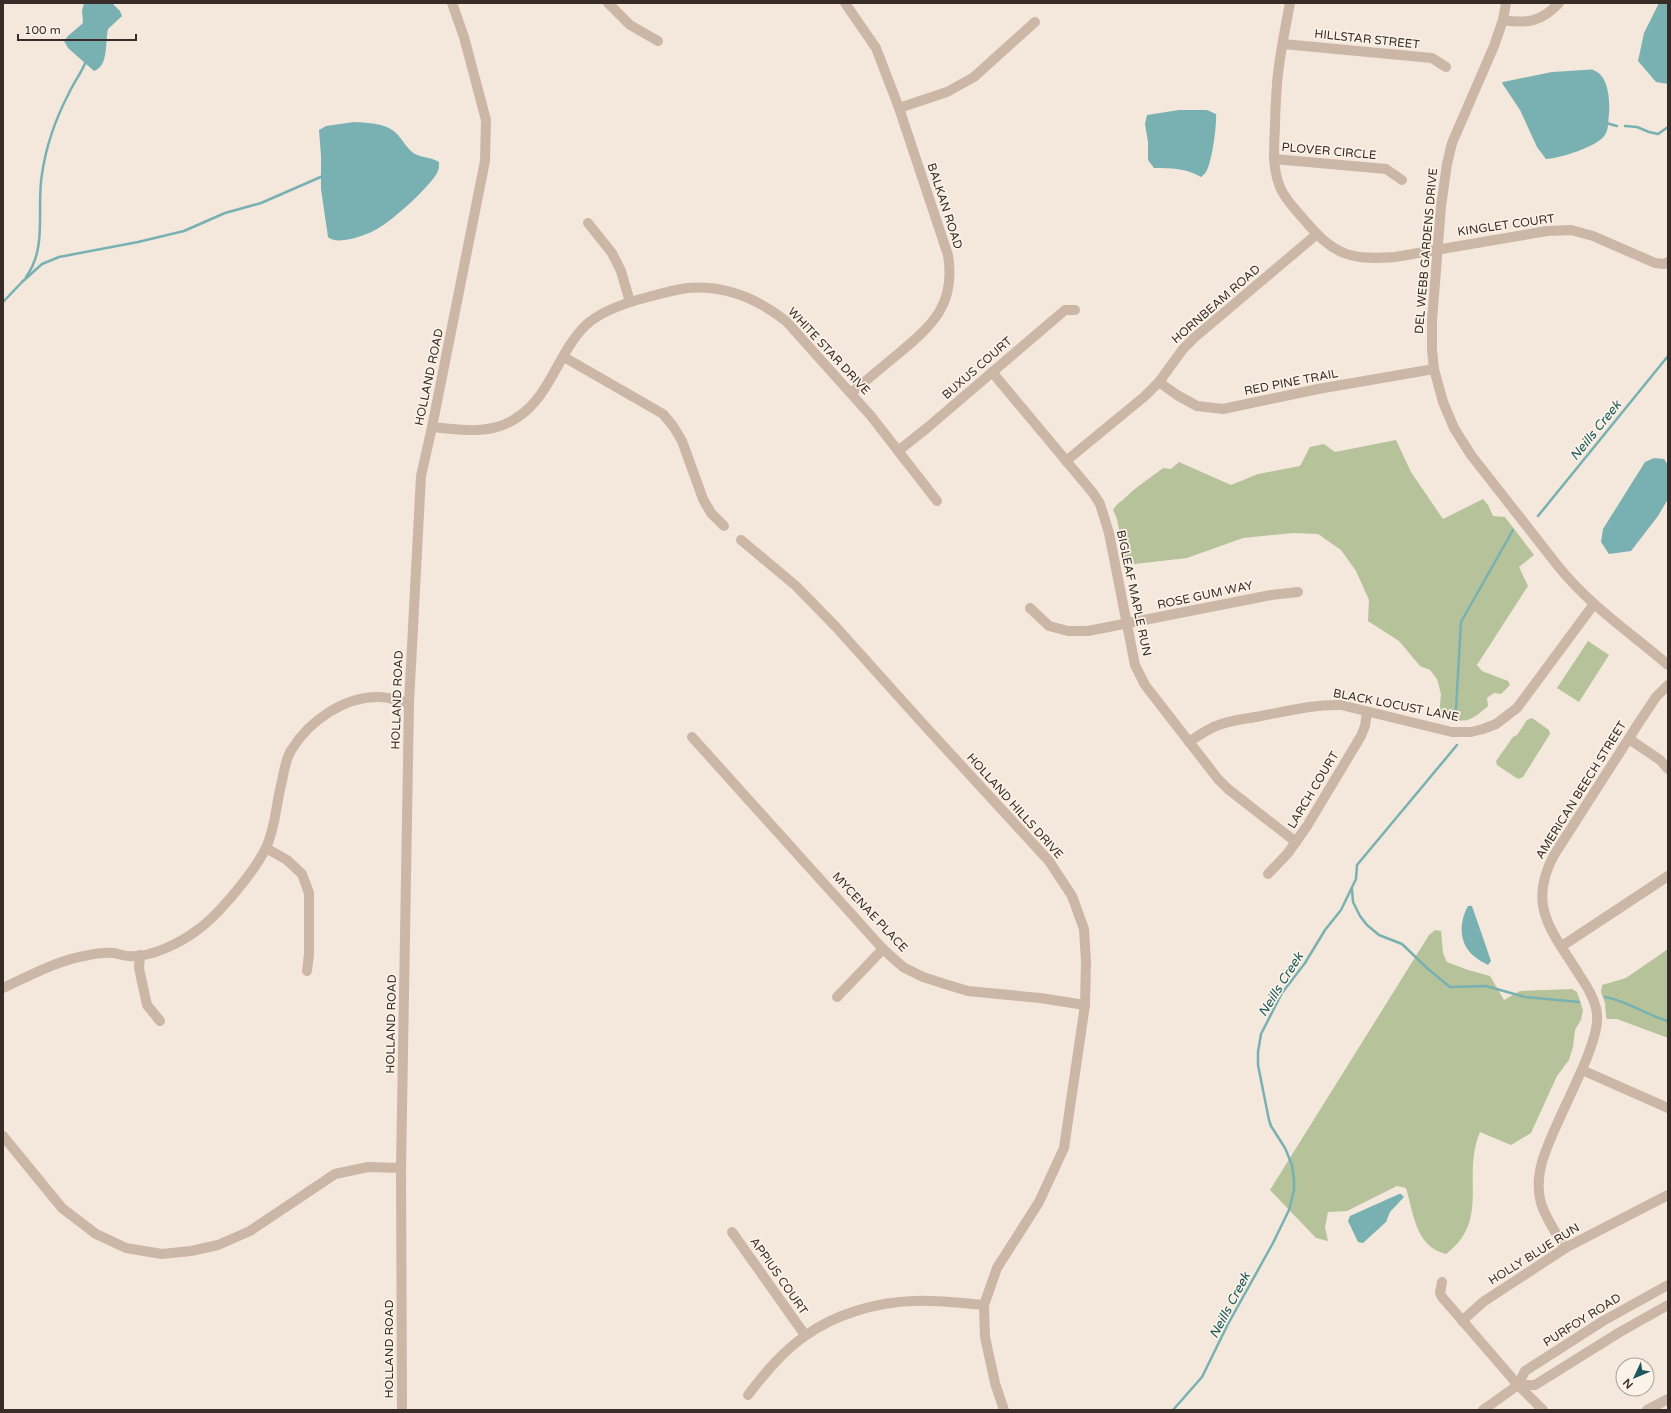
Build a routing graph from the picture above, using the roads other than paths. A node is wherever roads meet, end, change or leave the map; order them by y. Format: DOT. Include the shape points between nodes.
graph roads {
  1 [pos="452,3"];
  2 [pos="608,3"];
  3 [pos="845,3"];
  4 [pos="1290,3"];
  5 [pos="1506,3"];
  6 [pos="1559,3"];
  7 [pos="1502,20"];
  8 [pos="1035,22"];
  9 [pos="658,41"];
  10 [pos="1283,44"];
  11 [pos="1446,68"];
  12 [pos="899,108"];
  13 [pos="1274,159"];
  14 [pos="1402,180"];
  15 [pos="588,223"];
  16 [pos="1317,234"];
  17 [pos="1438,249"];
  18 [pos="1668,262"];
  19 [pos="630,302"];
  20 [pos="1075,310"];
  21 [pos="564,357"];
  22 [pos="1434,369"];
  23 [pos="992,372"];
  24 [pos="1159,382"];
  25 [pos="851,393"];
  26 [pos="432,426"];
  27 [pos="898,451"];
  28 [pos="1066,461"];
  29 [pos="937,501"];
  30 [pos="724,526"];
  31 [pos="741,540"];
  32 [pos="1298,592"];
  33 [pos="1594,604"];
  34 [pos="1030,608"];
  35 [pos="1128,624"];
  36 [pos="1668,665"];
  37 [pos="1668,685"];
  38 [pos="409,703"];
  39 [pos="1368,712"];
  40 [pos="692,737"];
  41 [pos="1629,739"];
  42 [pos="1189,742"];
  43 [pos="1668,769"];
  44 [pos="1296,842"];
  45 [pos="266,848"];
  46 [pos="1268,874"];
  47 [pos="1668,876"];
  48 [pos="1562,946"];
  49 [pos="883,949"];
  50 [pos="140,955"];
  51 [pos="307,971"];
  52 [pos="3,988"];
  53 [pos="838,997"];
  54 [pos="1085,1005"];
  55 [pos="160,1021"];
  56 [pos="1582,1070"];
  57 [pos="1668,1108"];
  58 [pos="3,1136"];
  59 [pos="401,1168"];
  60 [pos="1668,1195"];
  61 [pos="732,1232"];
  62 [pos="1565,1248"];
  63 [pos="1442,1282"];
  64 [pos="1668,1285"];
  65 [pos="984,1305"];
  66 [pos="1668,1305"];
  67 [pos="1462,1321"];
  68 [pos="805,1335"];
  69 [pos="1518,1385"];
  70 [pos="748,1395"];
  71 [pos="1668,1399"];
  72 [pos="402,1410"];
  73 [pos="1004,1410"];
  74 [pos="1483,1410"];
  75 [pos="1543,1410"];
  76 [pos="1647,1410"];
  1 -- 26 [label="street, HOLLAND ROAD" via="464,37 486,120 485,161"];
  2 -- 9 [label="street" via="630,25"];
  3 -- 12 [label="street, BALKAN ROAD" via="876,48"];
  4 -- 10 [label="street, KINGLET COURT"];
  5 -- 7 [label="street, DEL WEBB GARDENS DRIVE"];
  6 -- 7 [label="street" via="1552,11 1529,22"];
  7 -- 17 [label="street, DEL WEBB GARDENS DRIVE" via="1494,46 1452,143 1446,164"];
  8 -- 12 [label="street" via="974,77 947,92"];
  10 -- 11 [label="street, HILLSTAR STREET" via="1432,58"];
  10 -- 13 [label="street, KINGLET COURT" via="1277,84"];
  12 -- 25 [label="street, BALKAN ROAD" via="948,255 950,285 937,317 923,333"];
  13 -- 14 [label="street, PLOVER CIRCLE" via="1386,169"];
  13 -- 16 [label="street, KINGLET COURT" via="1275,174 1280,188"];
  15 -- 19 [label="street" via="612,253 621,271"];
  16 -- 17 [label="street, KINGLET COURT" via="1336,249 1356,257 1371,259"];
  16 -- 24 [label="street, HORNBEAM ROAD" via="1194,338 1171,363"];
  17 -- 18 [label="street, KINGLET COURT" via="1546,231 1571,230 1593,236 1655,263"];
  17 -- 22 [label="street, DEL WEBB GARDENS DRIVE" via="1432,322"];
  19 -- 21 [label="street, WHITE STAR DRIVE" via="596,317 586,325"];
  19 -- 25 [label="street, WHITE STAR DRIVE" via="687,288 709,288 758,301 786,321"];
  20 -- 23 [label="street, BUXUS COURT" via="1065,310"];
  21 -- 26 [label="street, WHITE STAR DRIVE" via="537,400 515,420 497,427 477,430"];
  21 -- 30 [label="street" via="663,414 682,441 711,513"];
  22 -- 24 [label="street, RED PINE TRAIL" via="1223,409 1197,406 1177,396"];
  22 -- 33 [label="street, DEL WEBB GARDENS DRIVE" via="1443,402 1454,428 1470,455 1569,580"];
  23 -- 27 [label="street, BUXUS COURT"];
  23 -- 28 [label="street, BIGLEAF MAPLE RUN"];
  24 -- 28 [label="street, HORNBEAM ROAD"];
  25 -- 27 [label="street, WHITE STAR DRIVE"];
  26 -- 38 [label="street, HOLLAND ROAD" via="420,476"];
  27 -- 29 [label="street, WHITE STAR DRIVE"];
  28 -- 35 [label="street, BIGLEAF MAPLE RUN" via="1093,493 1104,516"];
  31 -- 54 [label="street, HOLLAND HILLS DRIVE" via="796,586 836,627 1051,864 1072,896 1084,929"];
  32 -- 35 [label="street, ROSE GUM WAY" via="1271,595"];
  33 -- 36 [label="street, DEL WEBB GARDENS DRIVE"];
  33 -- 39 [label="street, BLACK LOCUST LANE" via="1518,708 1496,724 1471,732 1452,732"];
  34 -- 35 [label="street, ROSE GUM WAY" via="1049,626 1068,632"];
  35 -- 42 [label="street, BIGLEAF MAPLE RUN" via="1135,665 1145,684"];
  37 -- 41 [label="street, AMERICAN BEECH STREET" via="1656,698"];
  38 -- 45 [label="street" via="380,697 358,699 336,708 308,728 291,750 276,819"];
  38 -- 59 [label="street, HOLLAND ROAD"];
  39 -- 42 [label="street, BLACK LOCUST LANE" via="1341,705 1312,706 1231,721 1215,726"];
  39 -- 44 [label="street, LARCH COURT" via="1361,736"];
  40 -- 49 [label="street, MYCENAE PLACE"];
  41 -- 43 [label="street" via="1660,760"];
  41 -- 48 [label="street, AMERICAN BEECH STREET" via="1546,870 1543,907 1549,928"];
  42 -- 44 [label="street, BIGLEAF MAPLE RUN" via="1228,789"];
  44 -- 46 [label="street, LARCH COURT"];
  45 -- 50 [label="street" via="224,905 197,931 164,949"];
  45 -- 51 [label="street" via="287,860 302,874 309,893"];
  47 -- 48 [label="street"];
  48 -- 56 [label="street, AMERICAN BEECH STREET" via="1590,991 1597,1009 1593,1041"];
  49 -- 53 [label="street"];
  49 -- 54 [label="street, MYCENAE PLACE" via="903,967 923,977 968,991"];
  50 -- 52 [label="street" via="85,955"];
  50 -- 55 [label="street" via="139,968 147,1005"];
  54 -- 65 [label="street, HOLLAND HILLS DRIVE" via="1064,1148 1039,1202 997,1268"];
  56 -- 57 [label="street"];
  56 -- 62 [label="street, AMERICAN BEECH STREET" via="1545,1151 1538,1183 1540,1201 1546,1216"];
  58 -- 59 [label="street" via="62,1208 76,1220 96,1234 126,1248 162,1254 218,1246 250,1231 334,1174 368,1167"];
  59 -- 72 [label="street, HOLLAND ROAD"];
  60 -- 62 [label="street, HOLLY BLUE RUN"];
  61 -- 68 [label="street, APPIUS COURT"];
  62 -- 67 [label="street, HOLLY BLUE RUN" via="1484,1302"];
  63 -- 67 [label="street" via="1442,1298"];
  64 -- 69 [label="street, PURFOY ROAD" via="1604,1321 1525,1371"];
  65 -- 68 [label="street" via="943,1301 882,1304 843,1316"];
  65 -- 73 [label="street, HOLLAND HILLS DRIVE" via="984,1337"];
  66 -- 69 [label="street" via="1535,1385"];
  67 -- 69 [label="street"];
  68 -- 70 [label="street" via="785,1352"];
  69 -- 74 [label="street, PURFOY ROAD"];
  69 -- 75 [label="street"];
  71 -- 76 [label="street"];
}
